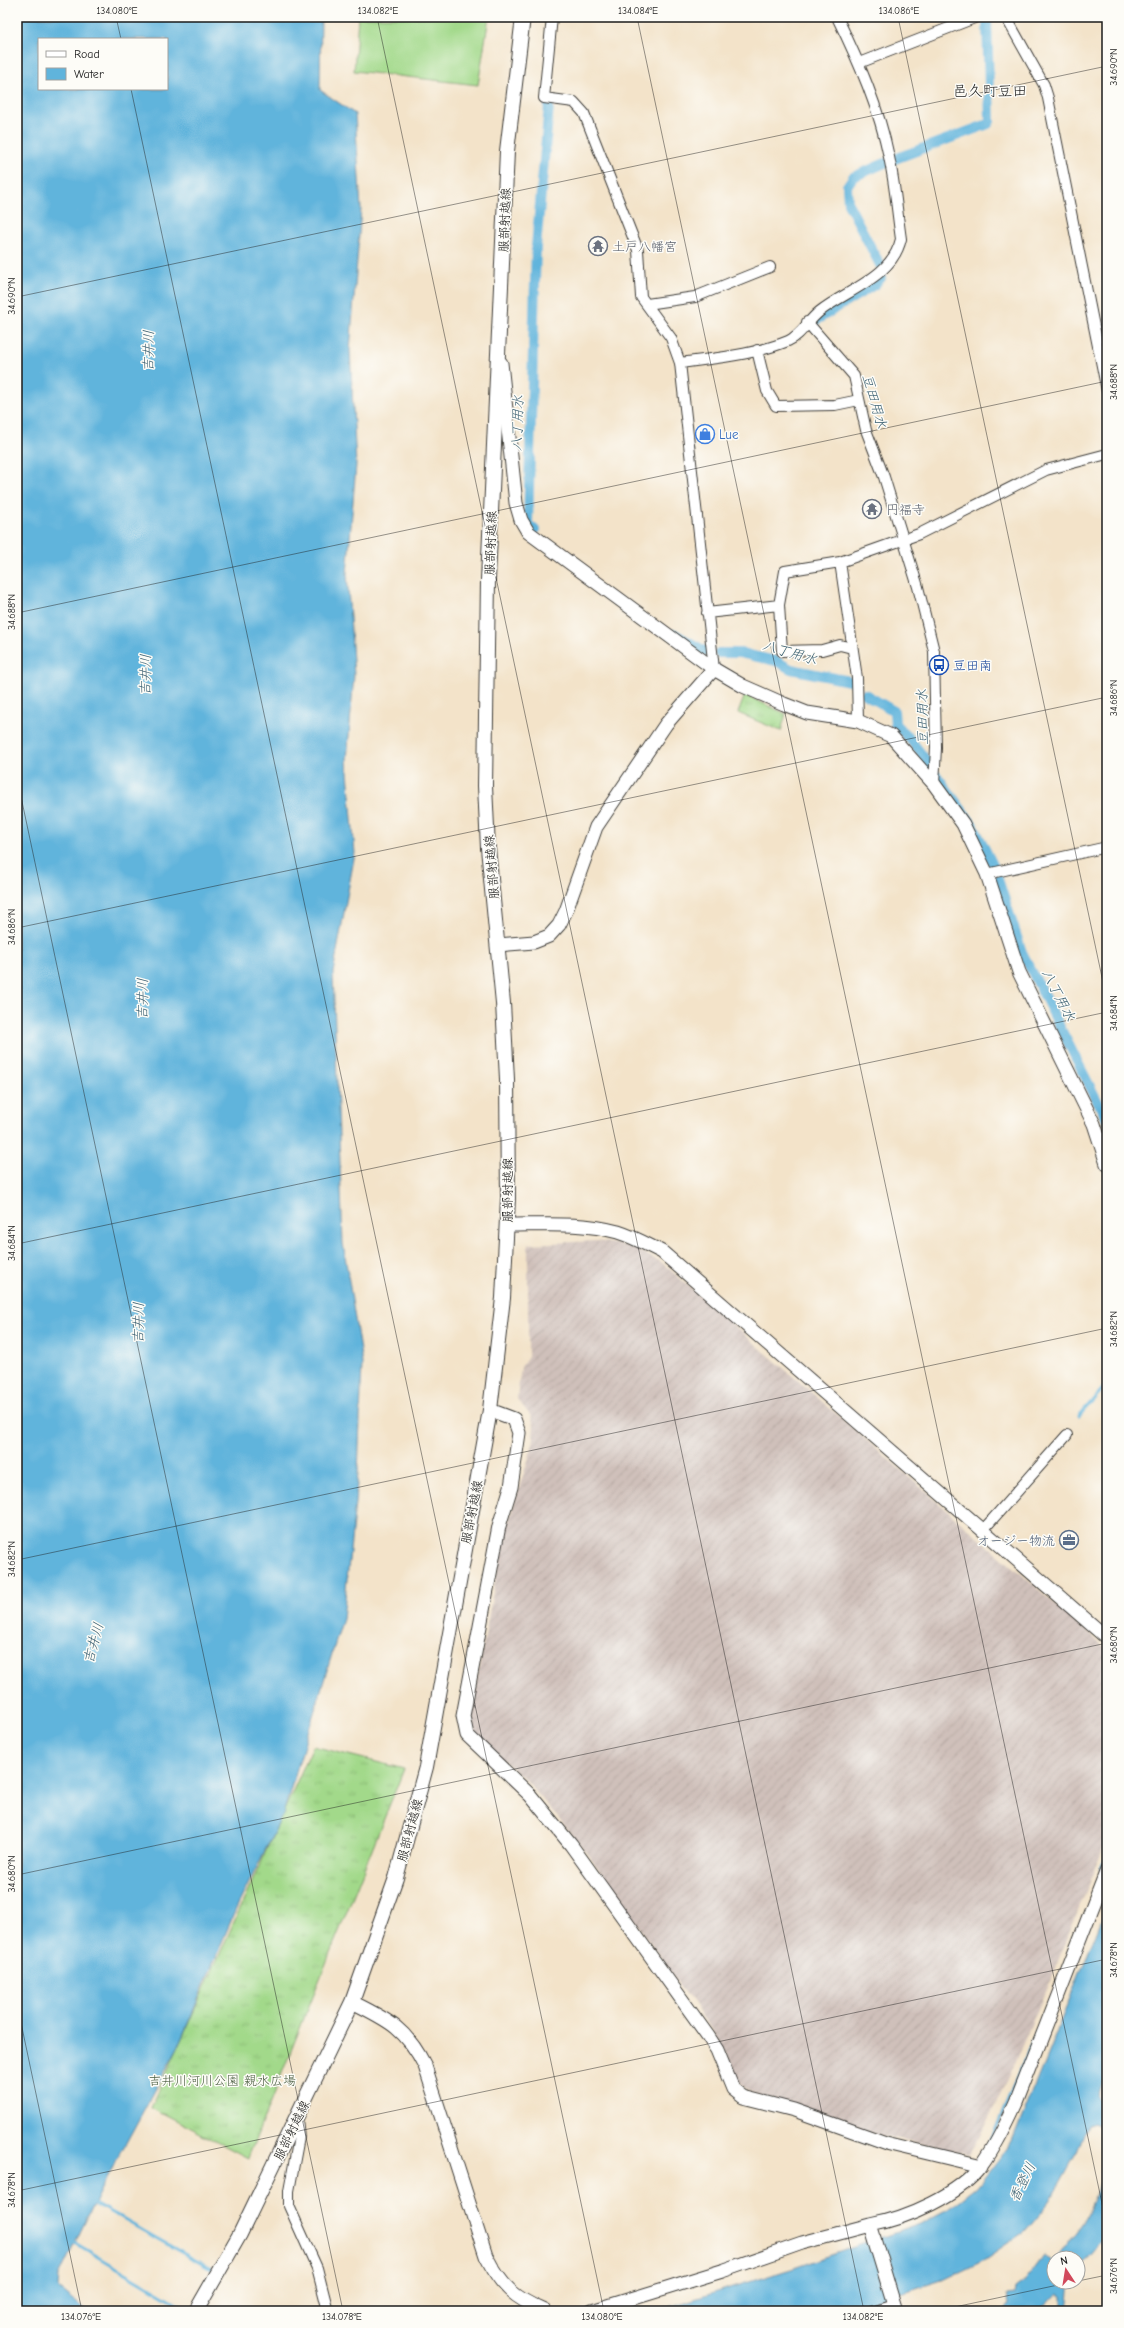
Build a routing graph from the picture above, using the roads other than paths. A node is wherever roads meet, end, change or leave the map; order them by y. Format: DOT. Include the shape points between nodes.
graph roads {
  1 [pos="523,17"];
  2 [pos="552,17"];
  3 [pos="838,17"];
  4 [pos="977,17"];
  5 [pos="1006,17"];
  6 [pos="859,63"];
  7 [pos="770,267"];
  8 [pos="647,304"];
  9 [pos="807,322"];
  10 [pos="498,349"];
  11 [pos="758,350"];
  12 [pos="680,363"];
  13 [pos="1107,391"];
  14 [pos="859,400"];
  15 [pos="1107,454"];
  16 [pos="904,540"];
  17 [pos="840,562"];
  18 [pos="779,605"];
  19 [pos="707,613"];
  20 [pos="852,648"];
  21 [pos="714,670"];
  22 [pos="858,720"];
  23 [pos="934,784"];
  24 [pos="1107,847"];
  25 [pos="987,874"];
  26 [pos="498,945"];
  27 [pos="1107,1164"];
  28 [pos="508,1225"];
  29 [pos="490,1410"];
  30 [pos="1067,1435"];
  31 [pos="983,1530"];
  32 [pos="1107,1638"];
  33 [pos="1107,1870"];
  34 [pos="352,2002"];
  35 [pos="297,2119"];
  36 [pos="982,2166"];
  37 [pos="872,2231"];
  38 [pos="895,2307"];
  39 [pos="196,2311"];
  40 [pos="328,2311"];
  41 [pos="545,2311"];
  42 [pos="592,2311"];
  43 [pos="871,2311"];
  1 -- 10 [label="main road, 服部射越線" via="507,151"];
  2 -- 8 [label="street" via="544,98 574,102 584,113 638,250 641,297"];
  3 -- 6 [label="street"];
  4 -- 6 [label="street"];
  5 -- 13 [label="street" via="1044,85 1048,98"];
  6 -- 9 [label="street" via="878,116 889,158 901,239 898,250 864,285 820,311"];
  7 -- 8 [label="street" via="695,297"];
  8 -- 12 [label="street" via="671,338"];
  9 -- 11 [label="street" via="789,341"];
  9 -- 14 [label="street" via="854,376"];
  10 -- 21 [label="street" via="503,369 516,503 528,532"];
  10 -- 26 [label="main road, 服部射越線" via="488,580 485,786 488,848"];
  11 -- 12 [label="street"];
  11 -- 14 [label="street" via="768,391 776,406 835,405"];
  12 -- 19 [label="street"];
  14 -- 16 [label="street" via="866,430"];
  15 -- 16 [label="street" via="1046,470 970,510"];
  16 -- 17 [label="street"];
  16 -- 23 [label="street" via="934,651"];
  17 -- 18 [label="street" via="785,571"];
  17 -- 20 [label="street" via="850,619"];
  18 -- 19 [label="street"];
  18 -- 20 [label="street" via="782,651 822,650 840,645"];
  19 -- 21 [label="street"];
  20 -- 22 [label="street" via="858,678"];
  21 -- 22 [label="street" via="743,686 807,713"];
  21 -- 26 [label="street" via="666,724 596,827 559,925 549,936 534,942"];
  22 -- 23 [label="street" via="891,736"];
  23 -- 25 [label="street" via="964,824"];
  24 -- 25 [label="street"];
  25 -- 27 [label="street" via="1019,972 1094,1124"];
  26 -- 28 [label="main road, 服部射越線" via="507,1079"];
  28 -- 29 [label="main road, 服部射越線" via="503,1298"];
  28 -- 31 [label="street" via="588,1226 618,1232 662,1252"];
  29 -- 34 [label="main road, 服部射越線" via="426,1767 396,1878"];
  29 -- 36 [label="street" via="514,1419 519,1433 511,1487 499,1526 463,1716 467,1735 530,1795 576,1851 708,2036 717,2050 733,2089 743,2098 794,2110 886,2143"];
  30 -- 31 [label="street"];
  31 -- 32 [label="street"];
  33 -- 36 [label="street" via="1016,2103 1000,2138"];
  34 -- 35 [label="main road, 服部射越線"];
  34 -- 41 [label="street" via="389,2020 405,2034 417,2050 425,2066 486,2256 497,2278 510,2293"];
  35 -- 39 [label="main road, 服部射越線" via="240,2234"];
  35 -- 40 [label="street" via="299,2137 289,2191 289,2206 317,2268"];
  36 -- 37 [label="street" via="965,2183 938,2200"];
  37 -- 38 [label="street"];
  37 -- 42 [label="street" via="802,2243"];
  38 -- 43 [label="street"];
}
